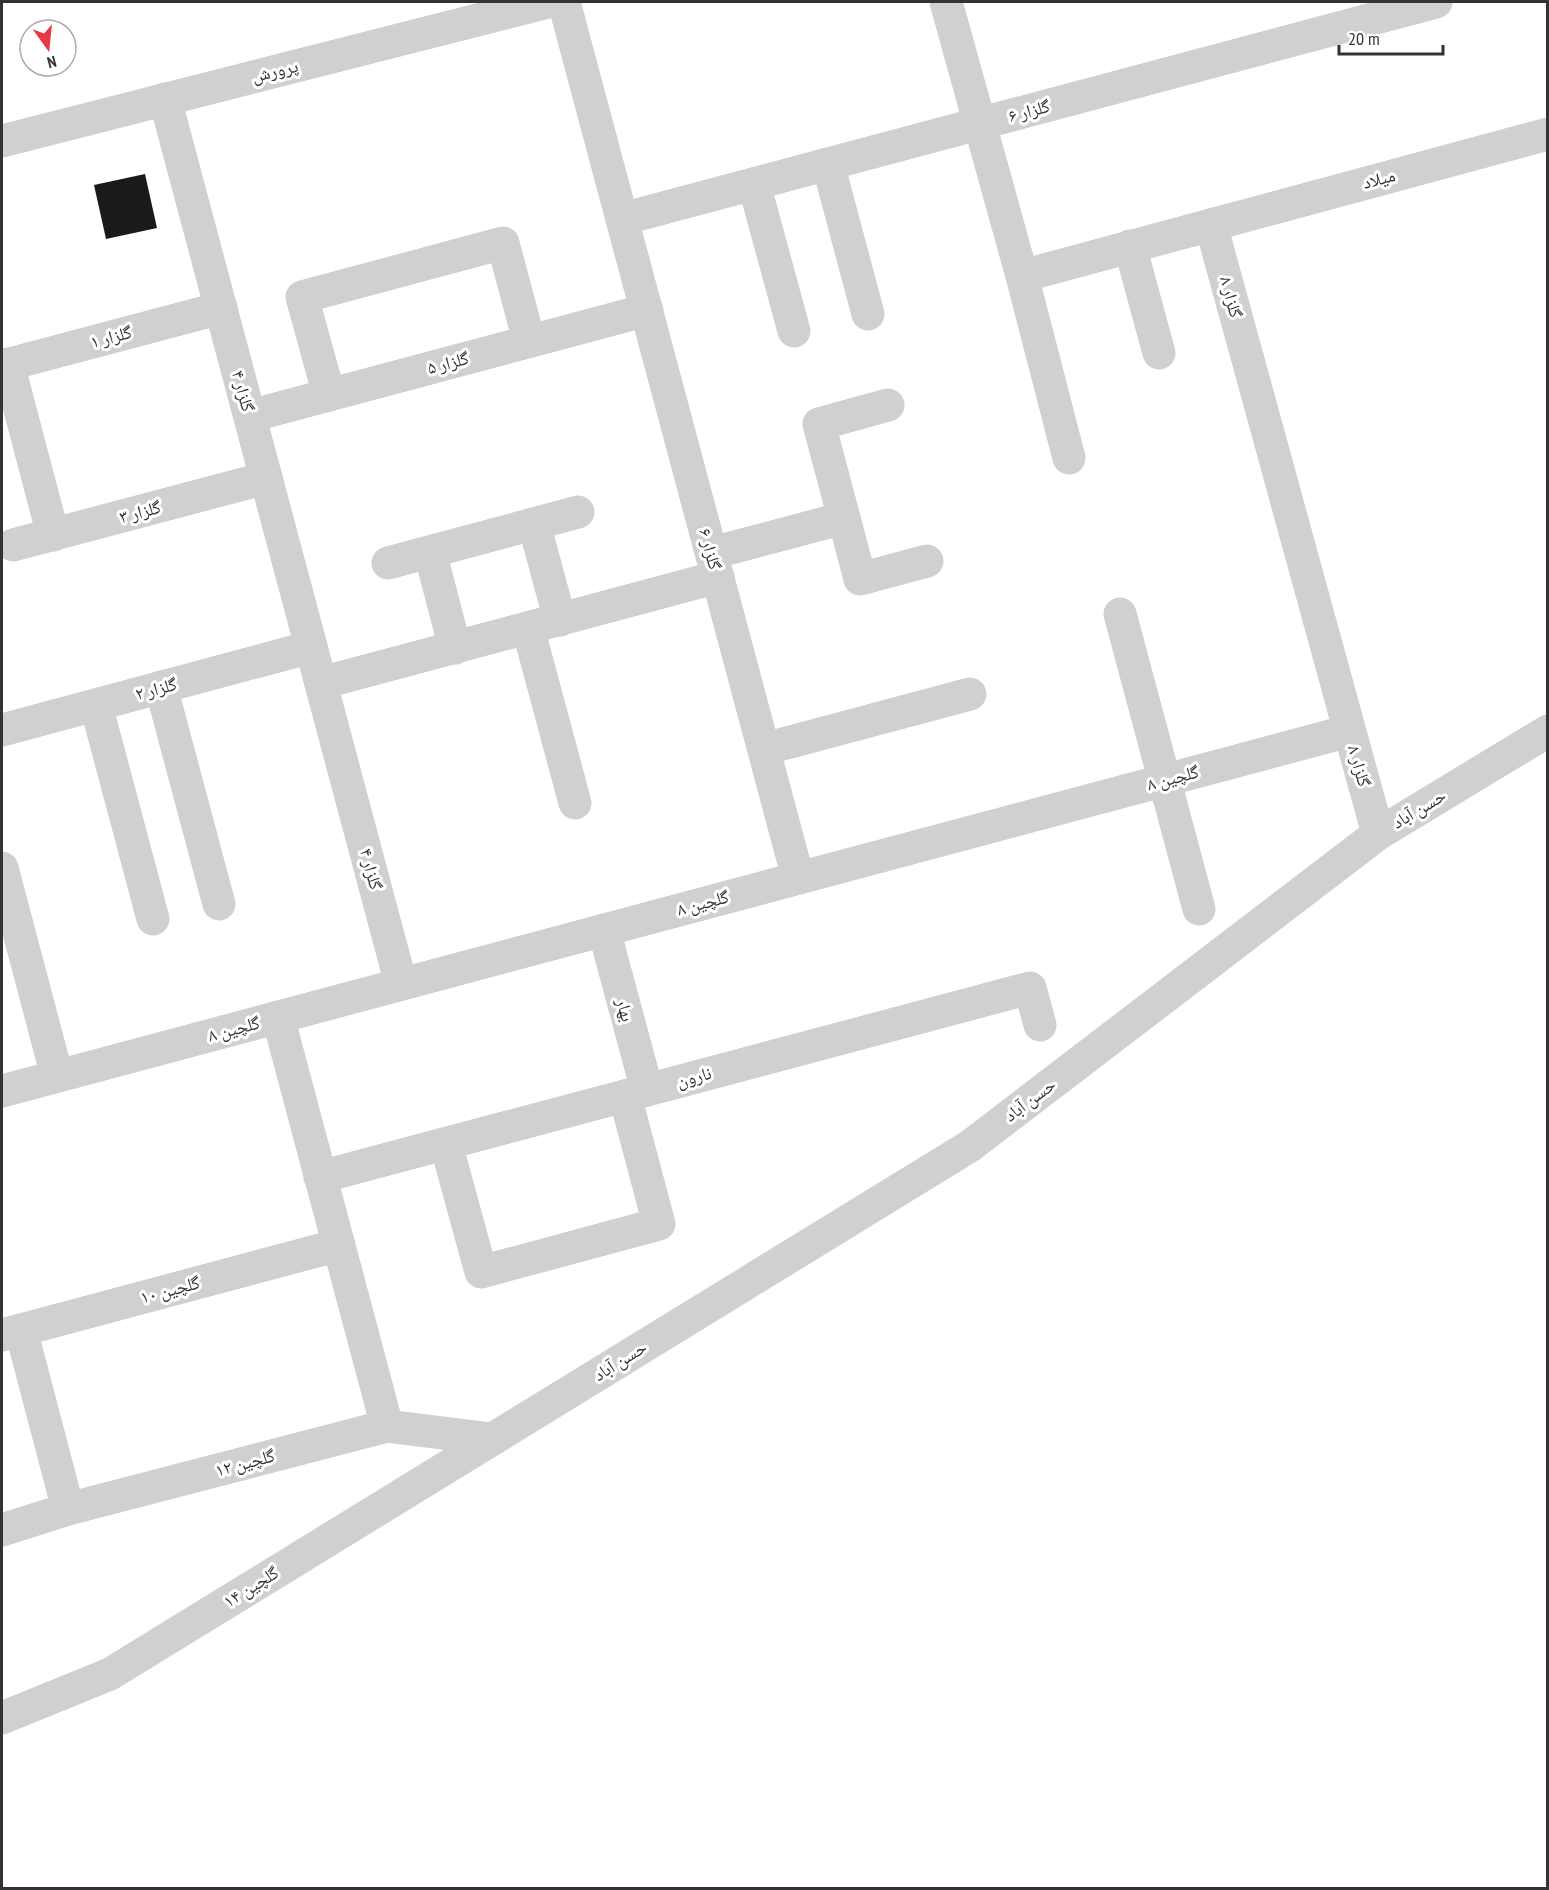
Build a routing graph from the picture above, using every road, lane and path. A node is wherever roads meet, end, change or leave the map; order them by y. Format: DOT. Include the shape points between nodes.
graph roads {
  1 [pos="548,2"];
  2 [pos="564,2"];
  3 [pos="946,2"];
  4 [pos="1436,2"];
  5 [pos="165,99"];
  6 [pos="980,124"];
  7 [pos="1548,134"];
  8 [pos="2,141"];
  9 [pos="828,164"];
  10 [pos="754,184"];
  11 [pos="622,219"];
  12 [pos="1211,225"];
  13 [pos="1130,246"];
  14 [pos="1022,276"];
  15 [pos="221,308"];
  16 [pos="647,310"];
  17 [pos="868,314"];
  18 [pos="794,331"];
  19 [pos="529,341"];
  20 [pos="1159,353"];
  21 [pos="5,365"];
  22 [pos="329,395"];
  23 [pos="888,405"];
  24 [pos="249,416"];
  25 [pos="1069,458"];
  26 [pos="266,478"];
  27 [pos="578,512"];
  28 [pos="844,518"];
  29 [pos="534,524"];
  30 [pos="53,535"];
  31 [pos="13,545"];
  32 [pos="430,552"];
  33 [pos="927,561"];
  34 [pos="388,563"];
  35 [pos="715,565"];
  36 [pos="1120,614"];
  37 [pos="560,620"];
  38 [pos="528,628"];
  39 [pos="311,647"];
  40 [pos="455,648"];
  41 [pos="321,684"];
  42 [pos="161,687"];
  43 [pos="970,694"];
  44 [pos="96,705"];
  45 [pos="2,730"];
  46 [pos="1350,731"];
  47 [pos="1548,731"];
  48 [pos="764,749"];
  49 [pos="1165,780"];
  50 [pos="575,803"];
  51 [pos="1378,834"];
  52 [pos="2,868"];
  53 [pos="798,878"];
  54 [pos="219,904"];
  55 [pos="1199,909"];
  56 [pos="153,920"];
  57 [pos="604,930"];
  58 [pos="401,984"];
  59 [pos="278,1017"];
  60 [pos="1040,1025"];
  61 [pos="57,1076"];
  62 [pos="2,1091"];
  63 [pos="636,1093"];
  64 [pos="447,1144"];
  65 [pos="320,1178"];
  66 [pos="339,1245"];
  67 [pos="11,1333"];
  68 [pos="387,1426"];
  69 [pos="492,1439"];
  70 [pos="68,1509"];
  71 [pos="2,1530"];
  72 [pos="2,1718"];
  1 -- 5 [label="street, پرورش"];
  2 -- 11 [label="street, گلزار ۶"];
  3 -- 6 [label="street"];
  4 -- 6 [label="street, گلزار ۶"];
  5 -- 8 [label="street, پرورش"];
  5 -- 15 [label="street, گلزار ۴"];
  6 -- 9 [label="street, گلزار ۶"];
  6 -- 14 [label="street"];
  7 -- 12 [label="street, میلاد"];
  9 -- 10 [label="street, گلزار ۶"];
  9 -- 17 [label="street"];
  10 -- 11 [label="street, گلزار ۶"];
  10 -- 18 [label="street"];
  11 -- 16 [label="street, گلزار ۶"];
  12 -- 13 [label="street"];
  12 -- 46 [label="street, گلزار ۸"];
  13 -- 14 [label="street"];
  13 -- 20 [label="street"];
  14 -- 25 [label="street"];
  15 -- 21 [label="street, گلزار ۱"];
  15 -- 24 [label="street, گلزار ۴"];
  16 -- 19 [label="street, گلزار ۵"];
  16 -- 35 [label="street, گلزار ۶"];
  19 -- 22 [label="street, گلزار ۵"];
  19 -- 22 [label="street" via="503,243 436,261 303,297"];
  21 -- 30 [label="street"];
  22 -- 24 [label="street, گلزار ۵"];
  23 -- 28 [label="street" via="819,424"];
  24 -- 26 [label="street, گلزار ۴"];
  26 -- 30 [label="street, گلزار ۳"];
  26 -- 39 [label="street, گلزار ۴"];
  27 -- 29 [label="street"];
  28 -- 33 [label="street" via="860,579"];
  28 -- 35 [label="street"];
  29 -- 32 [label="street"];
  29 -- 37 [label="street"];
  30 -- 31 [label="street, گلزار ۳"];
  32 -- 34 [label="street"];
  32 -- 40 [label="street"];
  35 -- 37 [label="street"];
  35 -- 48 [label="street, گلزار ۶"];
  36 -- 49 [label="street"];
  37 -- 38 [label="street"];
  38 -- 40 [label="street"];
  38 -- 50 [label="street"];
  39 -- 41 [label="street, گلزار ۴"];
  39 -- 42 [label="street, گلزار ۲"];
  40 -- 41 [label="street"];
  41 -- 58 [label="street, گلزار ۴"];
  42 -- 44 [label="street, گلزار ۲"];
  42 -- 54 [label="street"];
  43 -- 48 [label="street"];
  44 -- 45 [label="street, گلزار ۲"];
  44 -- 56 [label="street"];
  46 -- 49 [label="street, گلچین ۸"];
  46 -- 51 [label="street, گلزار ۸"];
  47 -- 51 [label="street, حسن آباد"];
  48 -- 53 [label="street, گلزار ۶"];
  49 -- 53 [label="street, گلچین ۸"];
  49 -- 55 [label="street"];
  51 -- 69 [label="street, حسن آباد" via="970,1146"];
  52 -- 61 [label="street"];
  53 -- 57 [label="street, گلچین ۸"];
  57 -- 58 [label="street, گلچین ۸"];
  57 -- 63 [label="street, بهار"];
  58 -- 59 [label="street, گلچین ۸"];
  59 -- 61 [label="street, گلچین ۸"];
  59 -- 65 [label="street"];
  60 -- 63 [label="street, نارون" via="1030,988"];
  61 -- 62 [label="street, گلچین ۸"];
  63 -- 64 [label="street, نارون"];
  63 -- 64 [label="street, بهار" via="659,1224 481,1272"];
  64 -- 65 [label="street, نارون"];
  65 -- 66 [label="street"];
  66 -- 67 [label="street, گلچین ۱۰"];
  66 -- 68 [label="street"];
  67 -- 70 [label="street"];
  68 -- 69 [label="street, گلچین ۱۲"];
  68 -- 70 [label="street, گلچین ۱۲"];
  69 -- 72 [label="street, گلچین ۱۴" via="110,1674"];
  70 -- 71 [label="street, گلچین ۱۲"];
}
